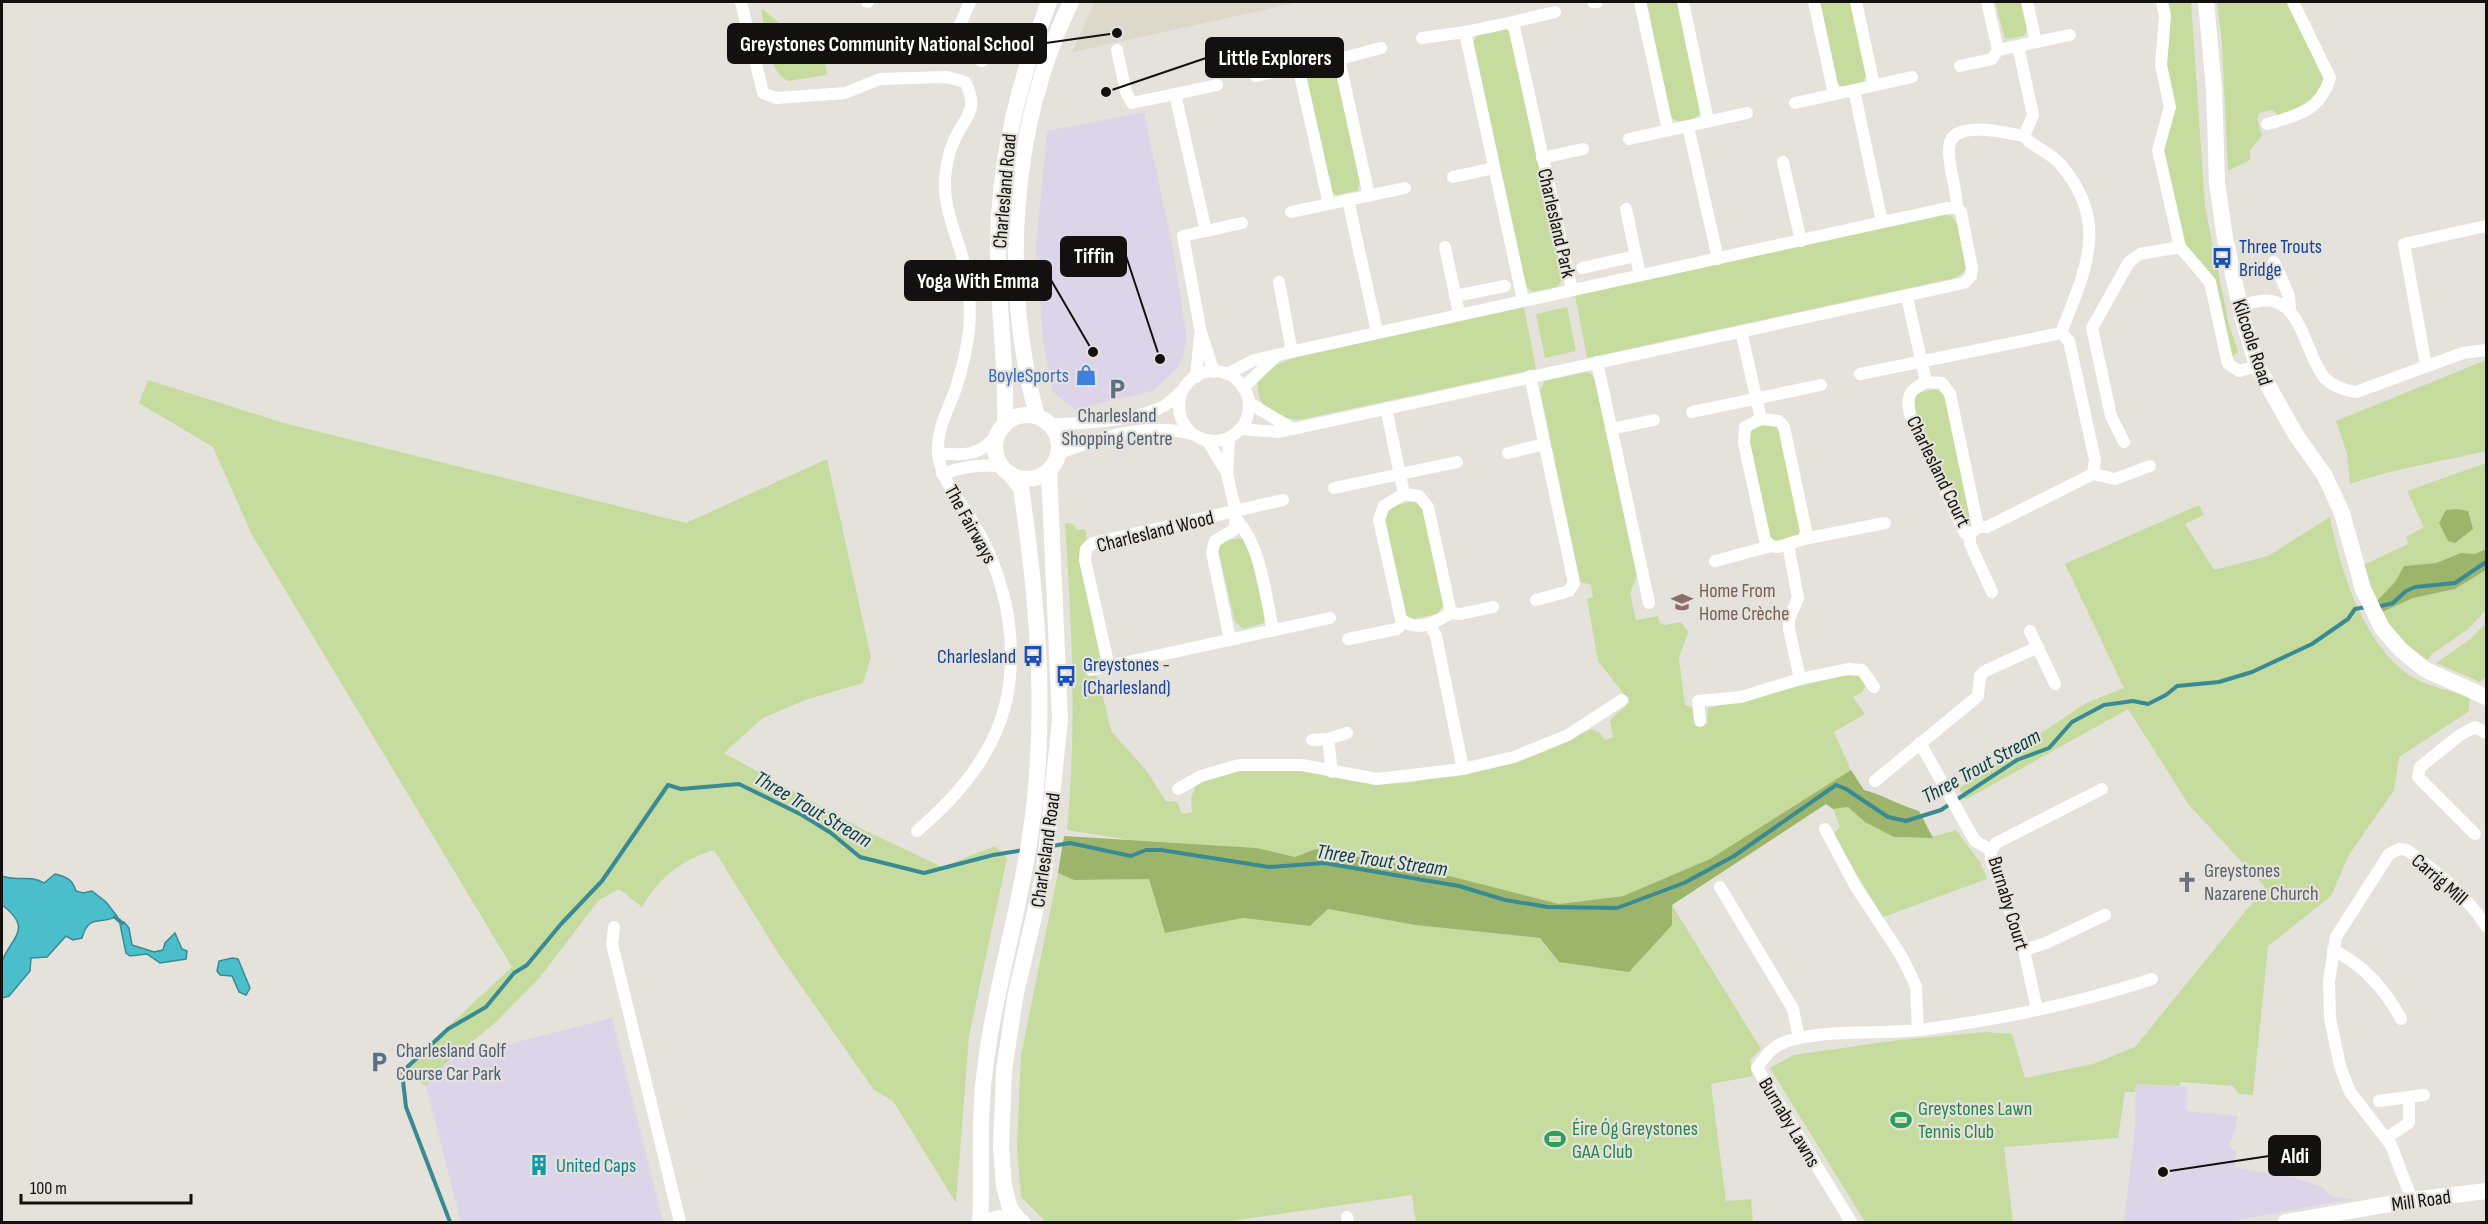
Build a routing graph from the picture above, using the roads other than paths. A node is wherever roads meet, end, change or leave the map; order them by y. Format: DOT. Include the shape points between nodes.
graph roads {
  1 [pos="741,2"];
  2 [pos="970,2"];
  3 [pos="1049,2"];
  4 [pos="1071,2"];
  5 [pos="1640,2"];
  6 [pos="1683,2"];
  7 [pos="1814,2"];
  8 [pos="1856,2"];
  9 [pos="1987,2"];
  10 [pos="2027,2"];
  11 [pos="2162,2"];
  12 [pos="2206,2"];
  13 [pos="2293,2"];
  14 [pos="1555,12"];
  15 [pos="1513,22"];
  16 [pos="1465,32"];
  17 [pos="2070,35"];
  18 [pos="931,37"];
  19 [pos="1422,38"];
  20 [pos="2036,42"];
  21 [pos="951,45"];
  22 [pos="2018,46"];
  23 [pos="1381,48"];
  24 [pos="1117,50"];
  25 [pos="1998,50"];
  26 [pos="1339,59"];
  27 [pos="982,60"];
  28 [pos="1298,66"];
  29 [pos="1960,66"];
  30 [pos="1256,76"];
  31 [pos="1912,77"];
  32 [pos="1217,85"];
  33 [pos="1874,85"];
  34 [pos="1854,90"];
  35 [pos="1175,94"];
  36 [pos="1834,94"];
  37 [pos="1795,103"];
  38 [pos="1747,113"];
  39 [pos="1708,122"];
  40 [pos="2267,124"];
  41 [pos="1688,126"];
  42 [pos="1668,130"];
  43 [pos="2024,136"];
  44 [pos="1629,139"];
  45 [pos="1582,149"];
  46 [pos="1542,158"];
  47 [pos="1783,162"];
  48 [pos="1494,168"];
  49 [pos="1453,177"];
  50 [pos="1406,188"];
  51 [pos="1369,195"];
  52 [pos="1348,200"];
  53 [pos="1329,204"];
  54 [pos="1957,208"];
  55 [pos="1626,209"];
  56 [pos="1291,212"];
  57 [pos="1882,222"];
  58 [pos="1242,223"];
  59 [pos="2487,226"];
  60 [pos="1206,231"];
  61 [pos="1801,241"];
  62 [pos="1445,247"];
  63 [pos="2180,247"];
  64 [pos="1636,256"];
  65 [pos="1718,259"];
  66 [pos="2274,262"];
  67 [pos="1582,268"];
  68 [pos="1640,275"];
  69 [pos="1279,282"];
  70 [pos="1505,286"];
  71 [pos="1572,290"];
  72 [pos="1455,296"];
  73 [pos="1907,297"];
  74 [pos="1523,300"];
  75 [pos="2240,307"];
  76 [pos="2290,310"];
  77 [pos="1459,314"];
  78 [pos="1741,331"];
  79 [pos="1377,332"];
  80 [pos="1201,333"];
  81 [pos="2061,333"];
  82 [pos="2487,350"];
  83 [pos="1292,352"];
  84 [pos="1277,356"];
  85 [pos="1921,361"];
  86 [pos="1597,362"];
  87 [pos="2257,366"];
  88 [pos="2426,366"];
  89 [pos="1214,372"];
  90 [pos="1227,374"];
  91 [pos="1860,374"];
  92 [pos="1530,376"];
  93 [pos="1196,377"];
  94 [pos="1926,382"];
  95 [pos="1821,385"];
  96 [pos="1244,387"];
  97 [pos="1184,389"];
  98 [pos="1756,398"];
  99 [pos="1249,403"];
  100 [pos="1386,408"];
  101 [pos="1692,412"];
  102 [pos="1761,419"];
  103 [pos="1044,420"];
  104 [pos="1654,420"];
  105 [pos="1001,429"];
  106 [pos="1240,429"];
  107 [pos="1293,429"];
  108 [pos="1611,429"];
  109 [pos="1194,434"];
  110 [pos="1229,438"];
  111 [pos="1207,440"];
  112 [pos="2124,442"];
  113 [pos="1545,444"];
  114 [pos="938,453"];
  115 [pos="1059,453"];
  116 [pos="1508,453"];
  117 [pos="1457,462"];
  118 [pos="2150,466"];
  119 [pos="1006,471"];
  120 [pos="1048,471"];
  121 [pos="1400,473"];
  122 [pos="942,474"];
  123 [pos="1227,474"];
  124 [pos="2093,474"];
  125 [pos="1334,488"];
  126 [pos="1404,494"];
  127 [pos="1283,500"];
  128 [pos="1237,516"];
  129 [pos="1885,523"];
  130 [pos="1974,531"];
  131 [pos="1804,539"];
  132 [pos="1788,544"];
  133 [pos="1771,546"];
  134 [pos="1715,561"];
  135 [pos="1992,592"];
  136 [pos="1536,600"];
  137 [pos="1649,603"];
  138 [pos="1493,607"];
  139 [pos="1451,613"];
  140 [pos="1330,618"];
  141 [pos="1404,622"];
  142 [pos="1430,626"];
  143 [pos="1273,630"];
  144 [pos="2030,631"];
  145 [pos="1348,639"];
  146 [pos="1230,640"];
  147 [pos="2038,647"];
  148 [pos="1109,667"];
  149 [pos="1091,670"];
  150 [pos="1800,679"];
  151 [pos="2055,684"];
  152 [pos="1874,687"];
  153 [pos="2487,697"];
  154 [pos="1622,700"];
  155 [pos="1700,721"];
  156 [pos="1347,733"];
  157 [pos="2487,733"];
  158 [pos="1328,738"];
  159 [pos="1312,740"];
  160 [pos="1920,743"];
  161 [pos="1463,769"];
  162 [pos="1332,772"];
  163 [pos="1875,781"];
  164 [pos="1178,789"];
  165 [pos="2102,789"];
  166 [pos="1825,829"];
  167 [pos="917,831"];
  168 [pos="2475,834"];
  169 [pos="1991,850"];
  170 [pos="1720,887"];
  171 [pos="2105,915"];
  172 [pos="2487,926"];
  173 [pos="614,927"];
  174 [pos="2024,950"];
  175 [pos="2333,950"];
  176 [pos="2152,979"];
  177 [pos="2037,1010"];
  178 [pos="2401,1019"];
  179 [pos="1918,1030"];
  180 [pos="1799,1038"];
  181 [pos="2424,1095"];
  182 [pos="2409,1097"];
  183 [pos="2379,1101"];
  184 [pos="2386,1138"];
  185 [pos="2487,1191"];
  186 [pos="2412,1200"];
  187 [pos="680,1222"];
  188 [pos="980,1222"];
  189 [pos="987,1222"];
  190 [pos="1021,1222"];
  191 [pos="1851,1222"];
  192 [pos="2286,1222"];
  1 -- 114 [label="street, The Fairways" via="763,93 776,98 845,93 880,79 947,77 965,82 973,97 970,112 953,142 945,181 970,307 964,356 956,389 940,424"];
  2 -- 21 [label="street"];
  3 -- 105 [label="main road, Charlesland Road" via="1026,64 1001,187 998,255 1006,366"];
  4 -- 103 [label="main road, Charlesland Road" via="1035,104 1022,170 1017,228 1017,279 1029,385"];
  5 -- 42 [label="street"];
  6 -- 39 [label="street"];
  7 -- 36 [label="street"];
  8 -- 33 [label="street"];
  9 -- 25 [label="street"];
  10 -- 20 [label="street"];
  11 -- 63 [label="street" via="2165,16 2161,65 2170,107 2158,150"];
  12 -- 75 [label="main road, Kilcoole Road" via="2217,183"];
  13 -- 40 [label="street" via="2330,78 2325,95 2311,108"];
  14 -- 15 [label="street"];
  15 -- 16 [label="street"];
  15 -- 46 [label="street, Charlesland Park"];
  16 -- 19 [label="street"];
  16 -- 48 [label="street"];
  17 -- 20 [label="street"];
  18 -- 21 [label="street"];
  20 -- 22 [label="street"];
  21 -- 27 [label="street"];
  22 -- 25 [label="street"];
  22 -- 43 [label="street" via="2033,115"];
  23 -- 26 [label="street"];
  24 -- 35 [label="street" via="1132,103"];
  25 -- 29 [label="street" via="1992,59"];
  26 -- 28 [label="street"];
  26 -- 51 [label="street"];
  28 -- 30 [label="street"];
  28 -- 53 [label="street"];
  31 -- 33 [label="street"];
  32 -- 35 [label="street"];
  33 -- 34 [label="street"];
  34 -- 36 [label="street"];
  34 -- 57 [label="street"];
  35 -- 60 [label="street"];
  36 -- 37 [label="street"];
  38 -- 39 [label="street"];
  39 -- 41 [label="street"];
  41 -- 42 [label="street"];
  41 -- 65 [label="street"];
  42 -- 44 [label="street"];
  43 -- 54 [label="street" via="1971,129 1953,137 1949,146"];
  43 -- 81 [label="street" via="2051,154 2073,180 2089,223 2091,248 2087,266"];
  45 -- 46 [label="street, Charlesland Park"];
  46 -- 71 [label="street, Charlesland Park"];
  47 -- 61 [label="street"];
  48 -- 49 [label="street"];
  48 -- 74 [label="street"];
  50 -- 51 [label="street"];
  51 -- 52 [label="street"];
  52 -- 53 [label="street"];
  52 -- 79 [label="street"];
  53 -- 56 [label="street"];
  54 -- 57 [label="street, Charlesland Park"];
  54 -- 73 [label="street" via="1967,238 1971,276 1964,283"];
  55 -- 64 [label="street"];
  57 -- 61 [label="street, Charlesland Park"];
  58 -- 60 [label="street"];
  59 -- 88 [label="street" via="2404,244"];
  60 -- 80 [label="street" via="1183,236"];
  61 -- 65 [label="street, Charlesland Park"];
  62 -- 72 [label="street"];
  63 -- 87 [label="street" via="2210,282 2228,364 2239,371"];
  63 -- 112 [label="street" via="2140,254 2129,262 2092,328 2111,416"];
  64 -- 67 [label="street, Charlesland Park"];
  64 -- 68 [label="street"];
  65 -- 68 [label="street, Charlesland Park"];
  66 -- 76 [label="street" via="2289,296"];
  68 -- 71 [label="street, Charlesland Park"];
  69 -- 83 [label="street"];
  70 -- 72 [label="street"];
  71 -- 74 [label="street"];
  72 -- 77 [label="street"];
  73 -- 78 [label="street"];
  73 -- 85 [label="street"];
  74 -- 77 [label="street"];
  75 -- 76 [label="street" via="2268,300"];
  75 -- 87 [label="main road, Kilcoole Road"];
  76 -- 88 [label="street" via="2323,376 2340,389 2356,392 2376,387"];
  77 -- 79 [label="street"];
  78 -- 86 [label="street"];
  78 -- 98 [label="street"];
  79 -- 83 [label="street"];
  80 -- 89 [label="street"];
  80 -- 93 [label="street"];
  81 -- 85 [label="street"];
  81 -- 124 [label="street" via="2069,341 2095,460"];
  82 -- 88 [label="street" via="2463,353"];
  83 -- 84 [label="street"];
  84 -- 90 [label="street" via="1254,360"];
  84 -- 96 [label="street"];
  85 -- 91 [label="street"];
  85 -- 94 [label="street"];
  86 -- 92 [label="street"];
  86 -- 108 [label="street"];
  87 -- 153 [label="main road, Kilcoole Road" via="2296,435 2325,476 2342,513 2363,589 2382,628 2426,670"];
  89 -- 90 [label="street"];
  89 -- 93 [label="street"];
  90 -- 96 [label="street"];
  92 -- 100 [label="street"];
  92 -- 113 [label="street"];
  93 -- 97 [label="street"];
  94 -- 130 [label="street, Charlesland Court" via="1942,383 1950,394"];
  94 -- 130 [label="street, Charlesland Court" via="1911,389 1910,415 1965,533"];
  95 -- 98 [label="street"];
  96 -- 99 [label="street"];
  97 -- 103 [label="street" via="1165,405 1145,412 1095,422"];
  97 -- 109 [label="street" via="1181,418"];
  98 -- 101 [label="street"];
  98 -- 102 [label="street"];
  99 -- 106 [label="street"];
  99 -- 107 [label="street"];
  100 -- 107 [label="street"];
  100 -- 121 [label="street"];
  102 -- 131 [label="street" via="1779,421 1784,427 1806,531"];
  102 -- 133 [label="street" via="1745,428 1743,435 1765,540"];
  103 -- 105 [label="main road" via="1022,415"];
  103 -- 115 [label="main road" via="1059,440"];
  104 -- 108 [label="street"];
  105 -- 114 [label="street, The Fairways" via="986,448 961,455"];
  105 -- 119 [label="main road" via="995,454"];
  106 -- 107 [label="street"];
  106 -- 110 [label="street"];
  108 -- 137 [label="street"];
  109 -- 111 [label="street"];
  109 -- 115 [label="street" via="1169,428 1150,429 1092,441"];
  110 -- 111 [label="street"];
  110 -- 123 [label="street, Charlesland Wood"];
  111 -- 123 [label="street, Charlesland Wood"];
  113 -- 116 [label="street"];
  113 -- 136 [label="street" via="1574,582 1569,591"];
  114 -- 122 [label="street, The Fairways"];
  115 -- 120 [label="main road"];
  117 -- 121 [label="street"];
  118 -- 124 [label="street" via="2115,479"];
  119 -- 120 [label="main road" via="1027,479"];
  119 -- 122 [label="street, The Fairways" via="990,465 963,467"];
  119 -- 188 [label="main road, Charlesland Road" via="1021,488 1034,594 1040,717 1030,836 998,987 984,1078"];
  120 -- 190 [label="main road, Charlesland Road" via="1060,710 1044,873 1015,998 1004,1070 1001,1147 1010,1209"];
  121 -- 125 [label="street"];
  121 -- 126 [label="street"];
  122 -- 167 [label="street, The Fairways" via="982,539 1001,585 1011,642 1010,677 1002,717 988,750 965,785"];
  123 -- 128 [label="street, Charlesland Wood"];
  124 -- 130 [label="street, Charlesland Court"];
  126 -- 139 [label="street" via="1419,496 1428,507"];
  126 -- 141 [label="street" via="1384,506 1379,520"];
  127 -- 128 [label="street, Charlesland Wood"];
  128 -- 143 [label="street, Charlesland Wood" via="1257,556"];
  128 -- 146 [label="street, Charlesland Wood" via="1235,529 1215,541 1212,552"];
  128 -- 148 [label="street, Charlesland Wood" via="1093,543 1086,549 1085,560"];
  129 -- 131 [label="street"];
  130 -- 135 [label="street, Charlesland Court" via="1970,544"];
  131 -- 132 [label="street"];
  132 -- 133 [label="street"];
  132 -- 150 [label="street" via="1798,598 1789,629"];
  133 -- 134 [label="street"];
  138 -- 139 [label="street"];
  139 -- 142 [label="street"];
  140 -- 143 [label="street"];
  141 -- 142 [label="street"];
  141 -- 145 [label="street" via="1397,629"];
  142 -- 161 [label="street" via="1436,636"];
  143 -- 146 [label="street"];
  144 -- 147 [label="street"];
  146 -- 148 [label="street"];
  147 -- 151 [label="street"];
  147 -- 160 [label="street" via="1985,670 1980,676 1978,696"];
  148 -- 149 [label="street"];
  150 -- 152 [label="street" via="1848,669 1862,670"];
  150 -- 155 [label="street" via="1742,697 1698,701"];
  154 -- 161 [label="street" via="1568,735 1514,757"];
  156 -- 158 [label="street"];
  157 -- 168 [label="street" via="2475,727 2460,735 2420,767 2418,777"];
  158 -- 159 [label="street"];
  158 -- 162 [label="street"];
  160 -- 163 [label="street"];
  160 -- 169 [label="street" via="1974,841"];
  161 -- 162 [label="street" via="1377,779"];
  162 -- 164 [label="street" via="1302,765 1239,765 1201,776"];
  165 -- 169 [label="street, Burnaby Court" via="1996,843"];
  166 -- 179 [label="street" via="1916,986"];
  169 -- 174 [label="street, Burnaby Court" via="1991,860"];
  170 -- 180 [label="street" via="1793,1009"];
  171 -- 174 [label="street"];
  172 -- 175 [label="street, Carrig Mill" via="2451,884 2407,850 2399,849 2389,854 2336,937"];
  173 -- 187 [label="street" via="612,944"];
  174 -- 177 [label="street, Burnaby Court"];
  175 -- 178 [label="street" via="2369,974"];
  175 -- 184 [label="street, Carrig Mill" via="2330,1017 2340,1066 2350,1092"];
  176 -- 177 [label="street, Burnaby Lawns"];
  177 -- 179 [label="street, Burnaby Lawns"];
  179 -- 180 [label="street, Burnaby Lawns"];
  180 -- 191 [label="street, Burnaby Lawns" via="1769,1049 1757,1068"];
  181 -- 182 [label="street"];
  182 -- 183 [label="street"];
  182 -- 184 [label="street" via="2409,1123"];
  184 -- 186 [label="street, Carrig Mill"];
  185 -- 186 [label="main road, Mill Road"];
  186 -- 192 [label="main road, Mill Road"];
  189 -- 190 [label="main road" via="1000,1218"];
}
